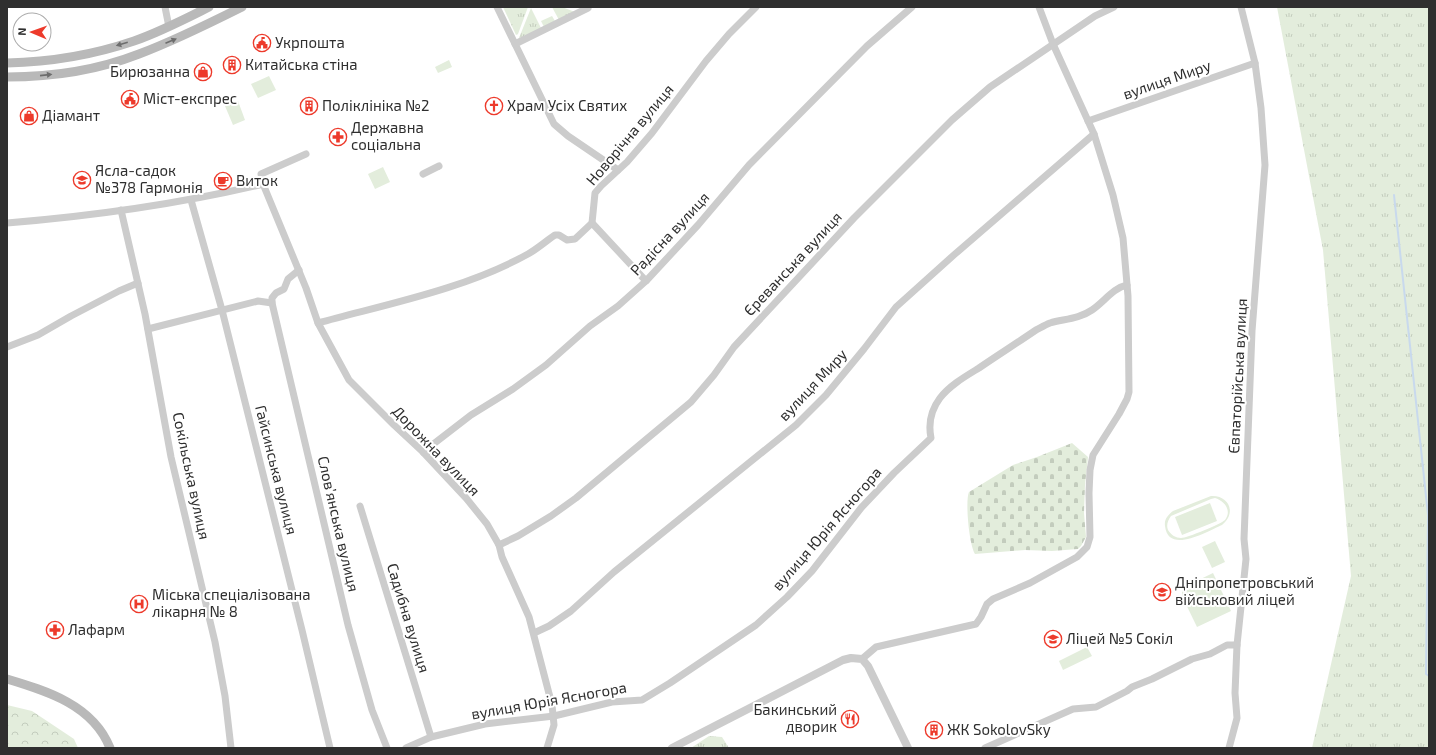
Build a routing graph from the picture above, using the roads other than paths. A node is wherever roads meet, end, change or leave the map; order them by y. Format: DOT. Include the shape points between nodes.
graph roads {
  1 [pos="165,7"];
  2 [pos="209,7"];
  3 [pos="242,7"];
  4 [pos="497,7"];
  5 [pos="587,7"];
  6 [pos="756,7"];
  7 [pos="912,7"];
  8 [pos="1039,7"];
  9 [pos="1114,7"];
  10 [pos="1241,7"];
  11 [pos="169,27"];
  12 [pos="515,44"];
  13 [pos="1053,44"];
  14 [pos="7,63"];
  15 [pos="1255,63"];
  16 [pos="7,77"];
  17 [pos="1088,121"];
  18 [pos="1094,134"];
  19 [pos="306,154"];
  20 [pos="439,166"];
  21 [pos="618,170"];
  22 [pos="423,174"];
  23 [pos="263,184"];
  24 [pos="191,200"];
  25 [pos="121,210"];
  26 [pos="7,223"];
  27 [pos="592,223"];
  28 [pos="299,270"];
  29 [pos="646,281"];
  30 [pos="138,283"];
  31 [pos="1127,285"];
  32 [pos="272,303"];
  33 [pos="222,310"];
  34 [pos="318,323"];
  35 [pos="148,330"];
  36 [pos="7,347"];
  37 [pos="423,452"];
  38 [pos="360,506"];
  39 [pos="499,545"];
  40 [pos="534,632"];
  41 [pos="1237,644"];
  42 [pos="862,659"];
  43 [pos="7,678"];
  44 [pos="554,716"];
  45 [pos="431,737"];
  46 [pos="110,748"];
  47 [pos="232,748"];
  48 [pos="330,748"];
  49 [pos="387,748"];
  50 [pos="406,748"];
  51 [pos="547,748"];
  52 [pos="672,748"];
  53 [pos="908,748"];
  54 [pos="985,748"];
  55 [pos="1229,748"];
  1 -- 11 [label="street"];
  2 -- 11 [label="main road"];
  16 -- 3 [label="main road, one-way" via="60,74 138,55"];
  4 -- 12 [label="street"];
  5 -- 12 [label="street"];
  6 -- 21 [label="street, Новорічна вулиця" via="729,34 652,133"];
  7 -- 29 [label="street, Радісна вулиця" via="867,46 749,165"];
  8 -- 13 [label="street"];
  9 -- 13 [label="street, Єреванська вулиця" via="1095,16"];
  10 -- 15 [label="street, Євпаторійська вулиця"];
  11 -- 14 [label="main road, one-way" via="134,41 90,53 58,59"];
  12 -- 21 [label="street" via="554,124"];
  13 -- 17 [label="street"];
  13 -- 39 [label="street, Єреванська вулиця" via="990,87 952,120 854,218 734,347 692,402 576,498 551,516"];
  15 -- 17 [label="street, вулиця Миру"];
  15 -- 41 [label="street, Євпаторійська вулиця" via="1265,165 1252,331 1244,539 1246,559"];
  17 -- 18 [label="street"];
  18 -- 31 [label="street" via="1123,238"];
  18 -- 40 [label="street, вулиця Миру" via="896,307 826,394 796,425 614,572 571,611 549,626"];
  19 -- 23 [label="street" via="261,174"];
  20 -- 22 [label="street"];
  21 -- 27 [label="street, Новорічна вулиця" via="595,193"];
  23 -- 24 [label="street"];
  23 -- 28 [label="street, Дорожна вулиця"];
  24 -- 25 [label="street"];
  24 -- 33 [label="street, Гайсинська вулиця"];
  25 -- 26 [label="street"];
  25 -- 30 [label="street, Сокільська вулиця"];
  27 -- 29 [label="street"];
  27 -- 34 [label="street" via="572,240 555,235 528,254 476,278"];
  28 -- 32 [label="street" via="288,279 284,289 276,293"];
  28 -- 34 [label="street, Дорожна вулиця"];
  29 -- 37 [label="street, Радісна вулиця" via="546,365 471,415"];
  30 -- 35 [label="street, Сокільська вулиця"];
  30 -- 36 [label="street" via="71,316 38,336"];
  31 -- 42 [label="street" via="1129,392 1119,414 1093,455 1089,493 1090,537 1087,547 1077,557 987,604 976,624 876,647"];
  31 -- 44 [label="street, вулиця Юрія Ясногора" via="1119,287 1083,315 1036,330 945,392 931,416 931,438 861,508 812,571 756,624 670,684 642,700 612,702"];
  32 -- 33 [label="street" via="258,301"];
  32 -- 49 [label="street, Словʼянська вулиця" via="348,625 372,710"];
  33 -- 35 [label="street"];
  33 -- 48 [label="street, Гайсинська вулиця"];
  34 -- 37 [label="street, Дорожна вулиця" via="349,380"];
  35 -- 47 [label="street, Сокільська вулиця" via="171,457 215,642"];
  37 -- 39 [label="street, Дорожна вулиця" via="487,524"];
  38 -- 45 [label="street, Садибна вулиця"];
  39 -- 40 [label="street, Дорожна вулиця"];
  40 -- 44 [label="street, Дорожна вулиця"];
  41 -- 54 [label="street" via="1226,645 1210,654 1192,659 1096,707 1073,709"];
  41 -- 55 [label="street, Євпаторійська вулиця" via="1237,718"];
  42 -- 52 [label="street" via="842,660"];
  42 -- 53 [label="street" via="873,675"];
  43 -- 46 [label="main road" via="60,697 78,707 99,729"];
  44 -- 45 [label="street, вулиця Юрія Ясногора" via="485,724"];
  44 -- 51 [label="street, Дорожна вулиця"];
  45 -- 50 [label="street, вулиця Юрія Ясногора"];
}
